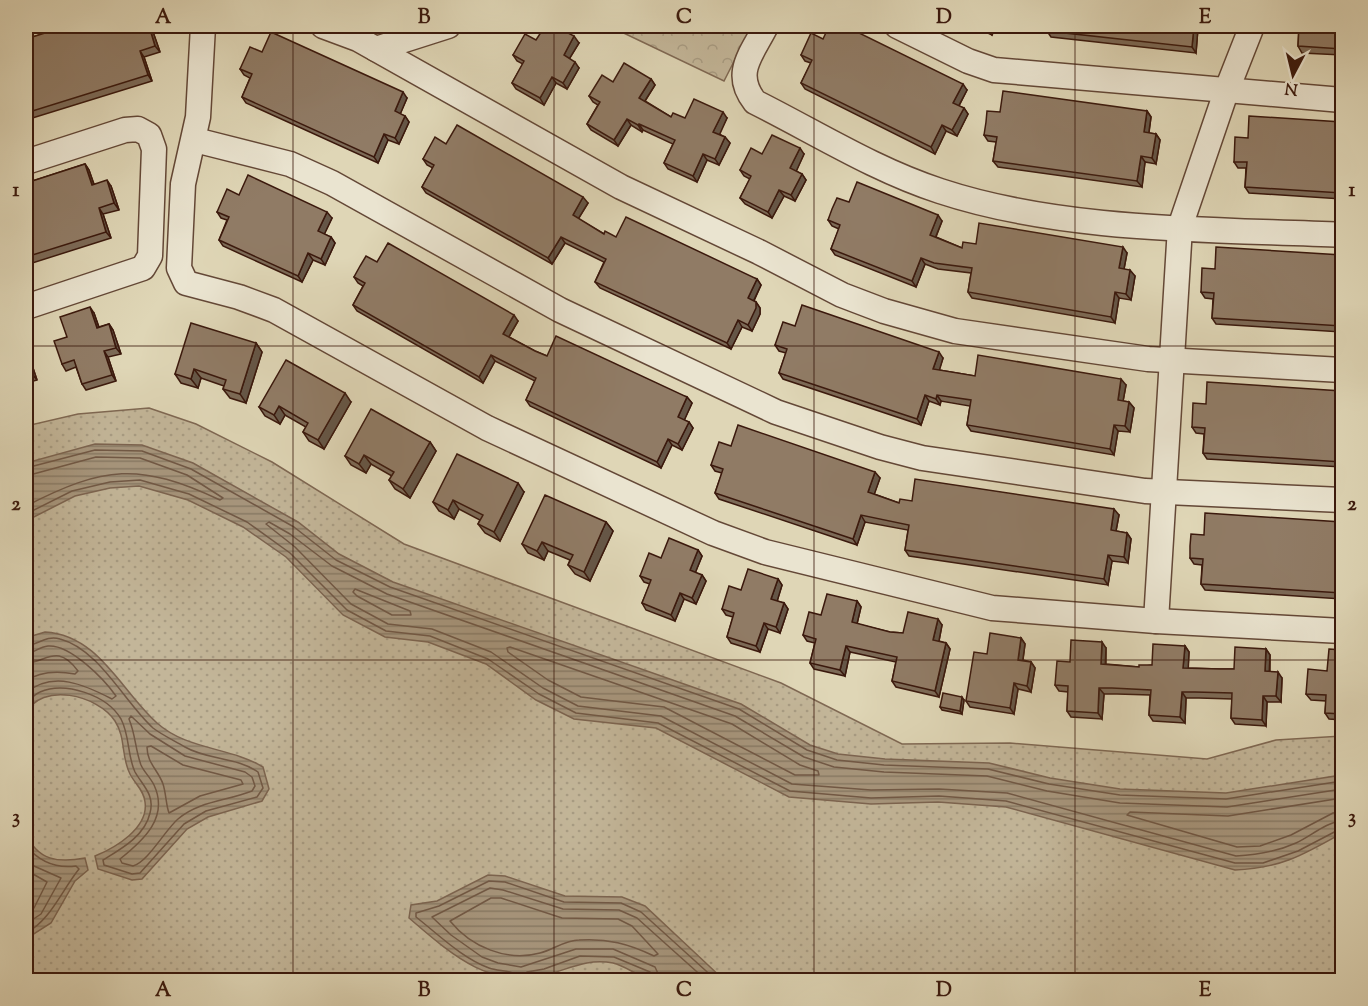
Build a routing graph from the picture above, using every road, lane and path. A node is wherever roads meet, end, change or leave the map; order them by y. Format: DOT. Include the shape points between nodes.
graph roads {
  1 [pos="203,26"];
  2 [pos="323,26"];
  3 [pos="448,26"];
  4 [pos="766,26"];
  5 [pos="897,26"];
  6 [pos="1252,26"];
  7 [pos="376,49"];
  8 [pos="1226,92"];
  9 [pos="1342,100"];
  10 [pos="195,140"];
  11 [pos="26,162"];
  12 [pos="1180,227"];
  13 [pos="1342,235"];
  14 [pos="26,307"];
  15 [pos="1172,361"];
  16 [pos="1342,370"];
  17 [pos="1164,492"];
  18 [pos="1342,500"];
  19 [pos="1156,621"];
  20 [pos="1342,631"];
  1 -- 10 [label="street"];
  2 -- 7 [label="street"];
  3 -- 7 [label="street"];
  4 -- 12 [label="street" via="743,73 744,88 755,102 896,174 984,204 1077,219"];
  5 -- 8 [label="street" via="994,70"];
  6 -- 8 [label="street"];
  7 -- 15 [label="street" via="621,188 842,295 955,331"];
  8 -- 9 [label="street"];
  8 -- 12 [label="street"];
  10 -- 17 [label="street" via="290,164 332,183 560,310 776,412 922,459"];
  10 -- 19 [label="street" via="185,164 183,184 179,268 186,283 274,310 487,428 713,533 765,552 992,608"];
  11 -- 14 [label="street" via="125,130 138,129 149,135 154,149 150,256 142,268"];
  12 -- 13 [label="street"];
  12 -- 15 [label="street"];
  15 -- 16 [label="street"];
  15 -- 17 [label="street"];
  17 -- 18 [label="street"];
  17 -- 19 [label="street"];
  19 -- 20 [label="street"];
}
